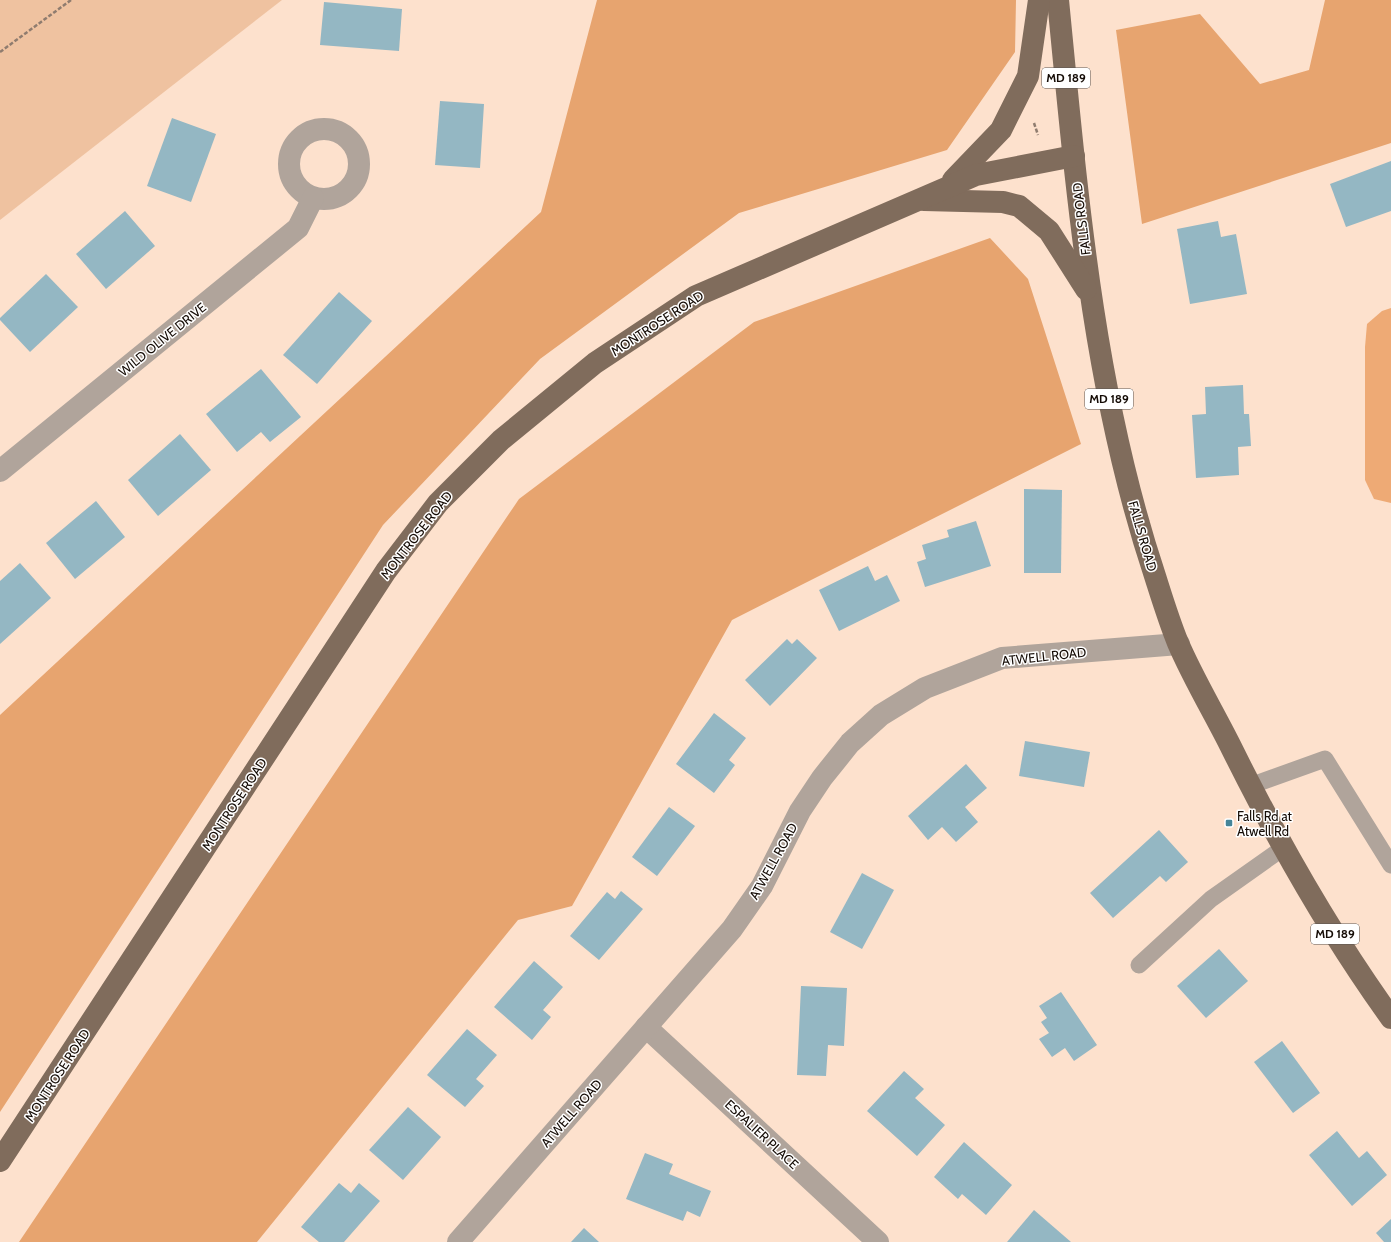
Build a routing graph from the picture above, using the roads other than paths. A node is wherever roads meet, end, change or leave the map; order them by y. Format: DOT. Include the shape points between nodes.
graph roads {
  1 [pos="1039,0"];
  2 [pos="1058,0"];
  3 [pos="1074,156"];
  4 [pos="947,187"];
  5 [pos="312,198"];
  6 [pos="917,200"];
  7 [pos="1090,294"];
  8 [pos="0,471"];
  9 [pos="1179,644"];
  10 [pos="1250,786"];
  11 [pos="1283,848"];
  12 [pos="1391,865"];
  13 [pos="1139,965"];
  14 [pos="1391,1018"];
  15 [pos="646,1027"];
  16 [pos="0,1161"];
  17 [pos="458,1242"];
  18 [pos="878,1242"];
  1 -- 4 [label="main road" via="1028,76 1002,130"];
  2 -- 3 [label="main road, FALLS ROAD / MD 189"];
  3 -- 4 [label="main road, MONTROSE ROAD" via="976,175"];
  3 -- 7 [label="main road, FALLS ROAD / MD 189"];
  4 -- 6 [label="main road, MONTROSE ROAD"];
  5 -- 8 [label="street, WILD OLIVE DRIVE" via="298,228"];
  6 -- 7 [label="main road" via="1003,202 1019,206 1049,231"];
  6 -- 16 [label="main road, MONTROSE ROAD" via="696,296 595,363 501,440 438,503 386,571"];
  7 -- 9 [label="main road, FALLS ROAD / MD 189" via="1104,376 1126,472 1154,573"];
  9 -- 10 [label="main road, FALLS ROAD / MD 189"];
  9 -- 15 [label="street, ATWELL ROAD" via="1002,658 925,688 881,715 850,743 822,778 800,811 758,893 732,929"];
  10 -- 11 [label="main road, FALLS ROAD / MD 189"];
  10 -- 12 [label="lane" via="1325,759"];
  11 -- 13 [label="lane" via="1211,899"];
  11 -- 14 [label="main road, FALLS ROAD / MD 189" via="1351,960"];
  15 -- 17 [label="street, ATWELL ROAD"];
  15 -- 18 [label="street, ESPALIER PLACE"];
}
